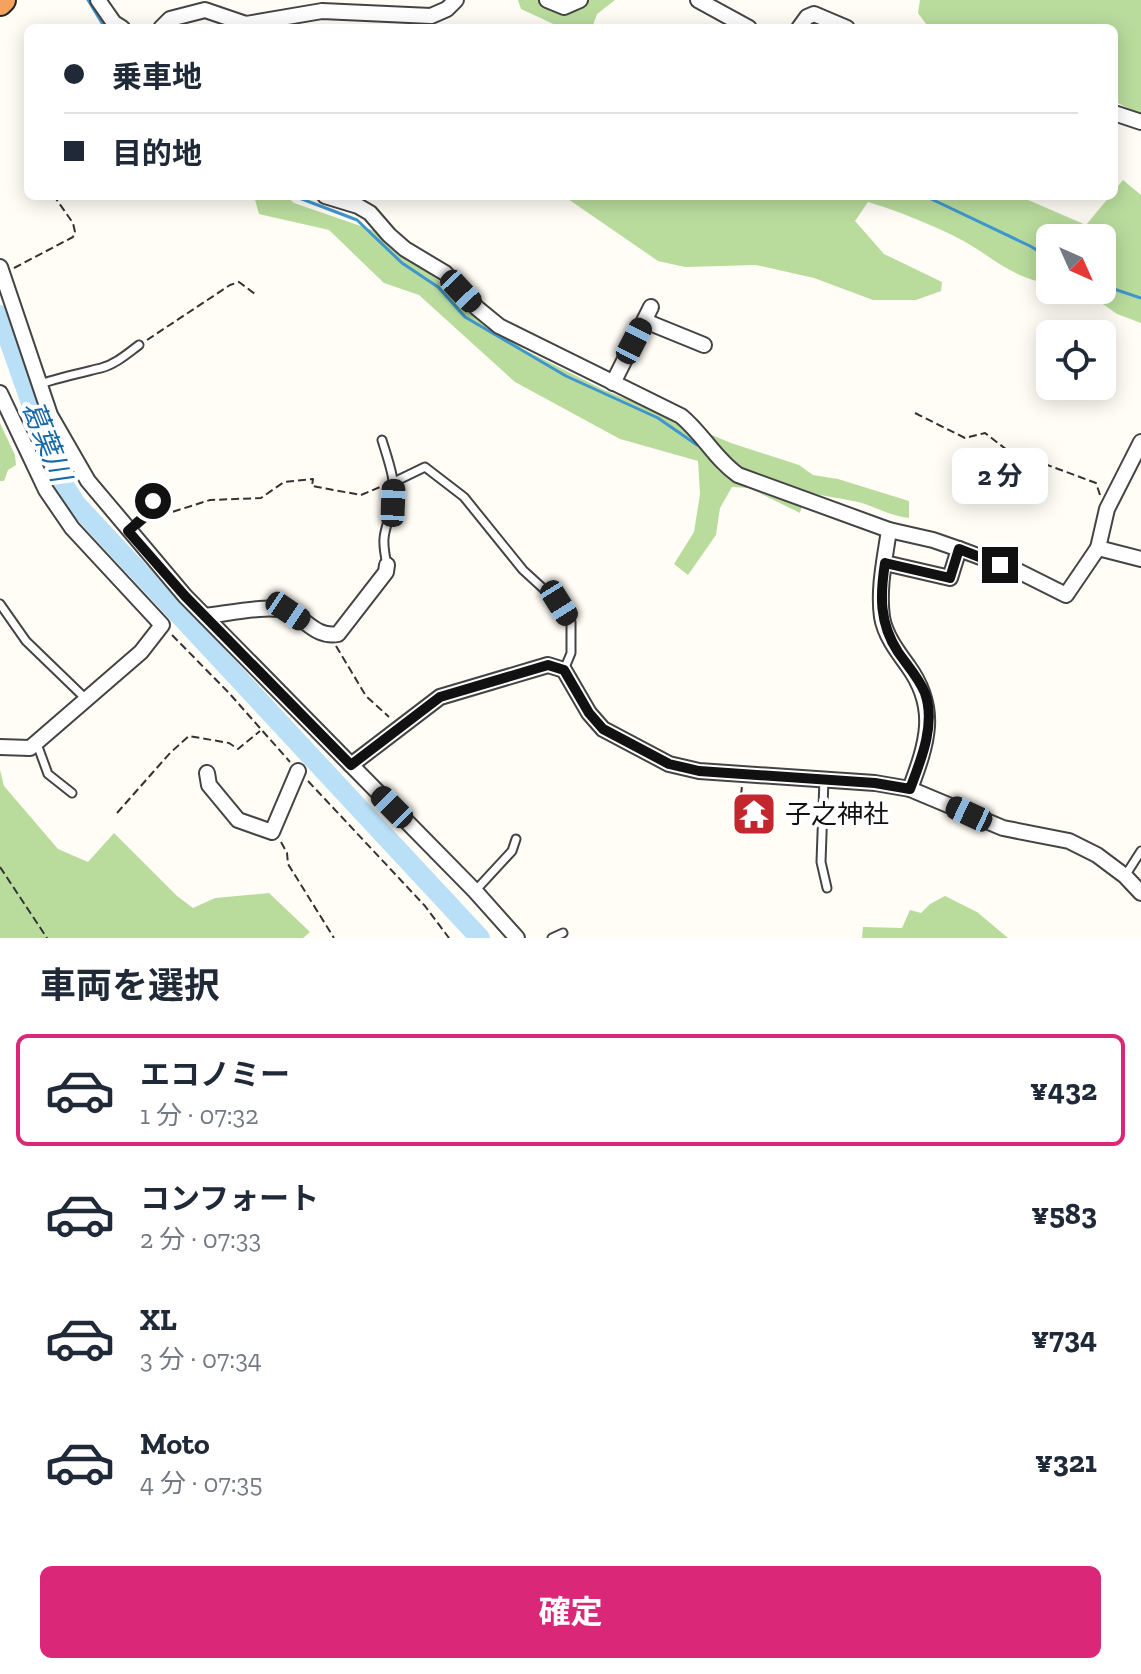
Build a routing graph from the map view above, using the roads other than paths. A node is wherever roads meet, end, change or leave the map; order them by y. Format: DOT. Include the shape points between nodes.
graph roads {
  1 [pos="98,0"];
  2 [pos="456,0"];
  3 [pos="547,0"];
  4 [pos="580,0"];
  5 [pos="698,0"];
  6 [pos="202,5"];
  7 [pos="116,24"];
  8 [pos="165,24"];
  9 [pos="742,24"];
  10 [pos="802,24"];
  11 [pos="838,24"];
  12 [pos="1118,114"];
  13 [pos="1141,122"];
  14 [pos="338,200"];
  15 [pos="1,270"];
  16 [pos="139,345"];
  17 [pos="704,345"];
  18 [pos="613,383"];
  19 [pos="40,384"];
  20 [pos="0,393"];
  21 [pos="382,440"];
  22 [pos="1141,442"];
  23 [pos="394,482"];
  24 [pos="153,501"];
  25 [pos="889,530"];
  26 [pos="128,531"];
  27 [pos="1098,548"];
  28 [pos="959,549"];
  29 [pos="1141,559"];
  30 [pos="885,563"];
  31 [pos="387,565"];
  32 [pos="0,604"];
  33 [pos="205,616"];
  34 [pos="564,670"];
  35 [pos="86,699"];
  36 [pos="37,743"];
  37 [pos="2,745"];
  38 [pos="351,765"];
  39 [pos="298,771"];
  40 [pos="207,773"];
  41 [pos="824,779"];
  42 [pos="910,789"];
  43 [pos="72,793"];
  44 [pos="516,839"];
  45 [pos="1141,851"];
  46 [pos="1125,876"];
  47 [pos="827,888"];
  48 [pos="475,891"];
  49 [pos="1141,893"];
  50 [pos="563,933"];
  51 [pos="507,934"];
  52 [pos="552,938"];
  1 -- 7 [label="street"];
  2 -- 6 [label="street" via="431,16 322,11 246,24"];
  3 -- 4 [label="street" via="564,7"];
  5 -- 9 [label="street"];
  6 -- 8 [label="street"];
  10 -- 11 [label="street" via="814,14"];
  12 -- 13 [label="street"];
  14 -- 18 [label="street" via="370,213 405,249 445,273 499,326"];
  15 -- 19 [label="street"];
  16 -- 19 [label="lane" via="102,368"];
  17 -- 18 [label="street" via="648,314"];
  18 -- 25 [label="street" via="681,416 738,475"];
  19 -- 26 [label="street" via="64,442"];
  20 -- 35 [label="street" via="46,490 72,528 162,625 141,652"];
  21 -- 23 [label="lane"];
  22 -- 27 [label="street" via="1109,505"];
  23 -- 31 [label="lane" via="382,542"];
  23 -- 34 [label="lane" via="425,467 464,497 571,622 571,653"];
  24 -- 26 [label="lane" via="151,511"];
  25 -- 28 [label="street"];
  25 -- 30 [label="street"];
  26 -- 33 [label="street"];
  27 -- 28 [label="street" via="1066,595"];
  27 -- 29 [label="street"];
  28 -- 30 [label="street" via="950,578"];
  30 -- 42 [label="street" via="882,618 925,694 928,719 924,752"];
  31 -- 33 [label="street" via="344,628 330,635 288,611"];
  32 -- 35 [label="lane" via="26,641"];
  33 -- 38 [label="street"];
  34 -- 38 [label="street" via="548,665 440,697"];
  34 -- 41 [label="street" via="603,729 669,764 699,771"];
  35 -- 36 [label="street"];
  36 -- 37 [label="street" via="30,748"];
  36 -- 43 [label="lane" via="48,774"];
  38 -- 48 [label="street"];
  39 -- 40 [label="street" via="272,832 238,820 209,785"];
  41 -- 42 [label="street"];
  41 -- 47 [label="lane" via="821,862"];
  42 -- 46 [label="street" via="1003,828 1069,841"];
  44 -- 48 [label="lane" via="512,851"];
  45 -- 46 [label="lane"];
  46 -- 49 [label="street"];
  48 -- 51 [label="street"];
  50 -- 52 [label="lane"];
}
